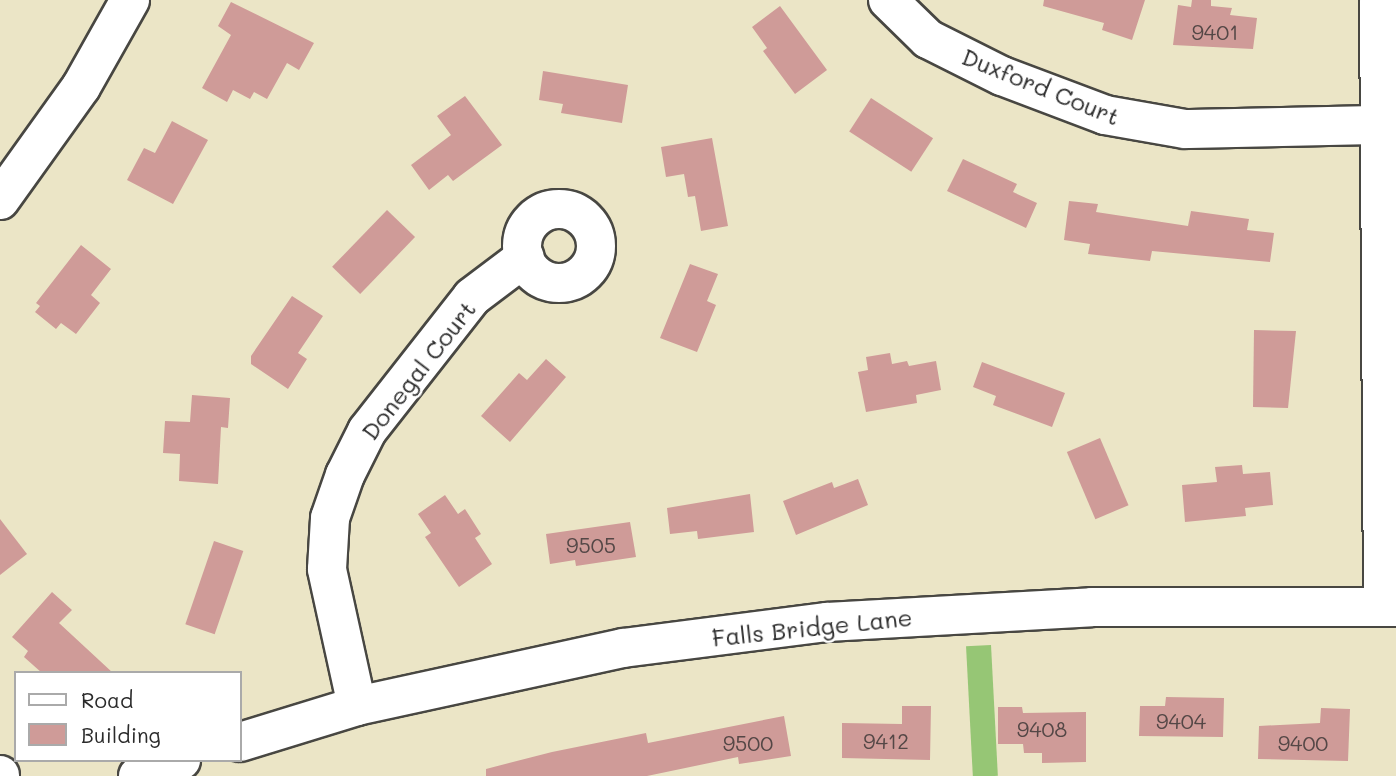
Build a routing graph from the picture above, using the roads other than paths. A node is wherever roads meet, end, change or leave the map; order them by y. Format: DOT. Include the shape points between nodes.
graph roads {
  1 [pos="130,0"];
  2 [pos="888,0"];
  3 [pos="1379,0"];
  4 [pos="1379,125"];
  5 [pos="0,200"];
  6 [pos="524,257"];
  7 [pos="1389,607"];
  8 [pos="357,706"];
  9 [pos="242,741"];
  10 [pos="176,762"];
  11 [pos="138,776"];
  1 -- 5 [label="street" via="81,87"];
  2 -- 4 [label="street, Duxford Court" via="929,39 1002,76 1118,118 1185,129"];
  3 -- 4 [label="street"];
  4 -- 7 [label="street"];
  6 -- 8 [label="street, Donegal Court" via="472,298 367,431 345,475 330,518 327,569"];
  7 -- 8 [label="street, Falls Bridge Lane" via="1092,607 827,622 624,648"];
  8 -- 9 [label="street, Falls Bridge Lane"];
  10 -- 11 [label="street"];
}
